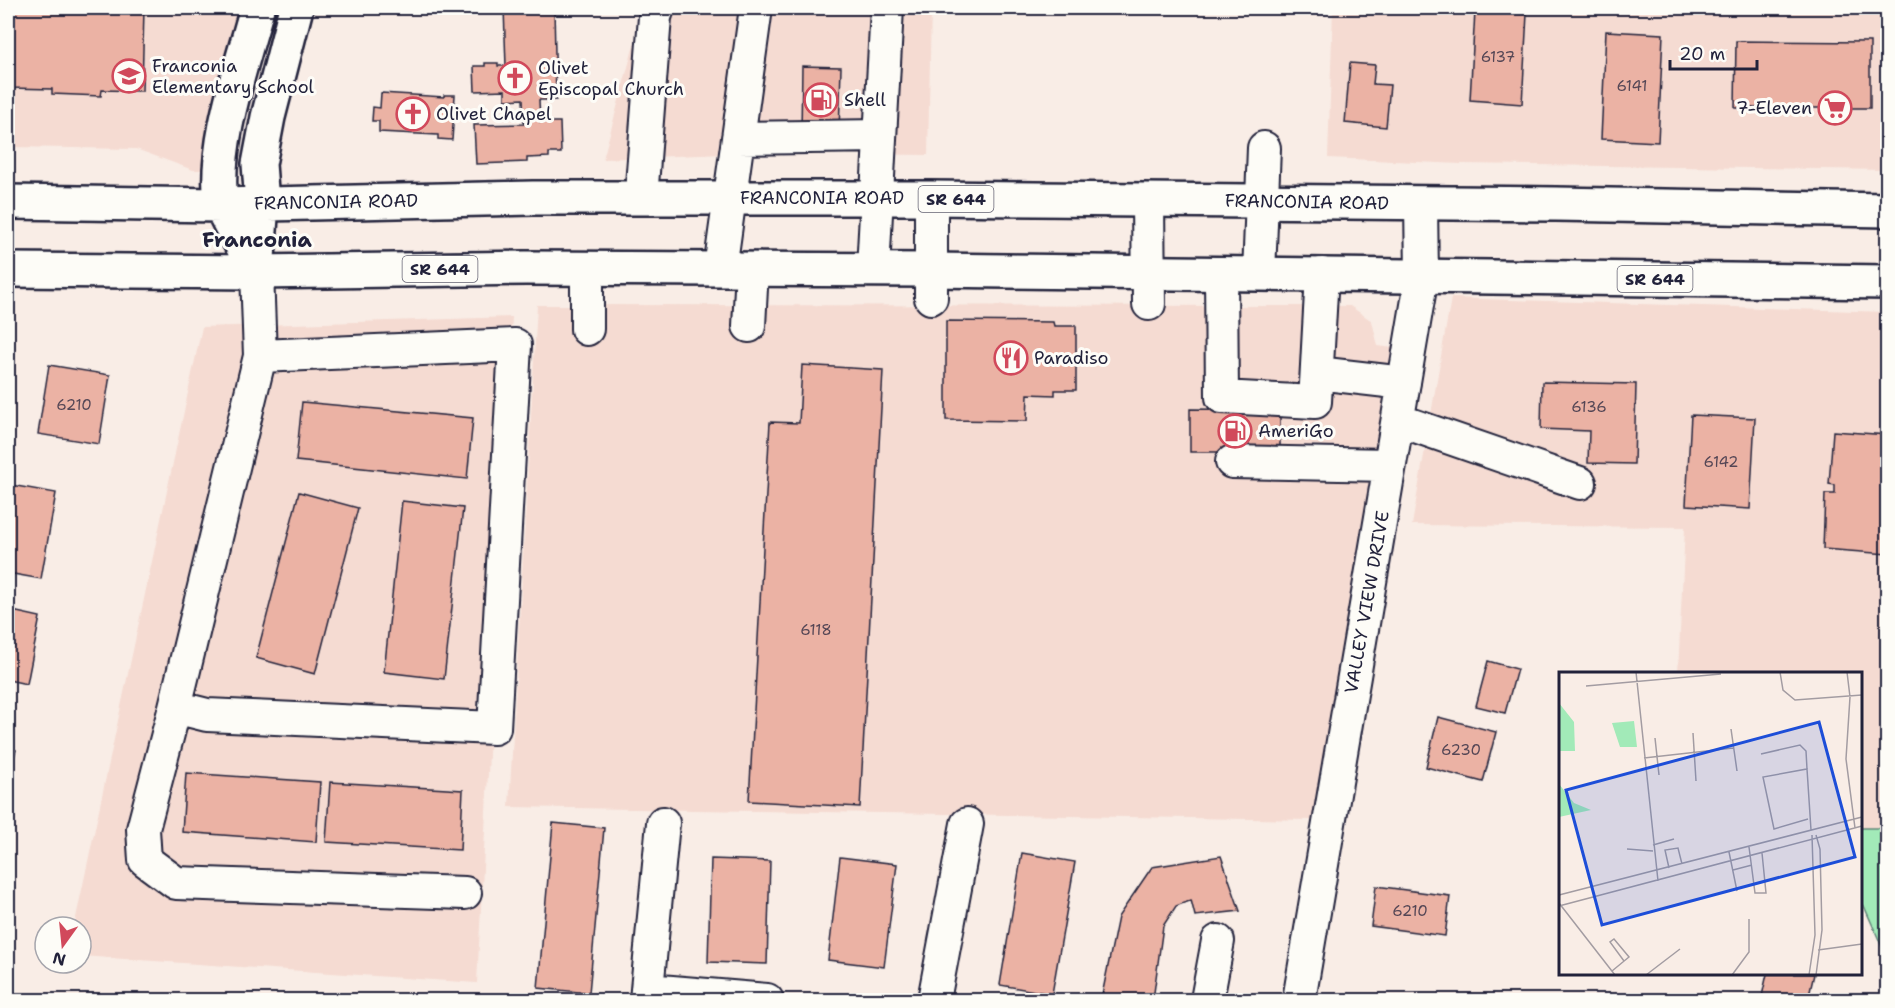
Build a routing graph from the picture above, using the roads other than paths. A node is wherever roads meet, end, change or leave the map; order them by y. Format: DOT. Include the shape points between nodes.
graph roads {
  1 [pos="257,8"];
  2 [pos="296,8"];
  3 [pos="657,8"];
  4 [pos="756,8"];
  5 [pos="887,8"];
  6 [pos="880,136"];
  7 [pos="738,138"];
  8 [pos="1264,148"];
  9 [pos="641,198"];
  10 [pos="729,198"];
  11 [pos="876,198"];
  12 [pos="931,198"];
  13 [pos="1148,201"];
  14 [pos="1262,201"];
  15 [pos="8,202"];
  16 [pos="262,203"];
  17 [pos="1421,203"];
  18 [pos="221,205"];
  19 [pos="1887,210"];
  20 [pos="587,269"];
  21 [pos="736,269"];
  22 [pos="8,270"];
  23 [pos="873,270"];
  24 [pos="258,272"];
  25 [pos="1221,273"];
  26 [pos="1259,274"];
  27 [pos="1322,274"];
  28 [pos="1422,276"];
  29 [pos="1887,282"];
  30 [pos="931,284"];
  31 [pos="1149,288"];
  32 [pos="749,326"];
  33 [pos="587,329"];
  34 [pos="260,356"];
  35 [pos="1317,373"];
  36 [pos="1404,383"];
  37 [pos="1398,420"];
  38 [pos="1232,462"];
  39 [pos="1390,465"];
  40 [pos="1580,483"];
  41 [pos="175,707"];
  42 [pos="663,823"];
  43 [pos="967,824"];
  44 [pos="465,893"];
  45 [pos="1218,941"];
  46 [pos="647,995"];
  47 [pos="767,1000"];
  48 [pos="934,1000"];
  49 [pos="1208,1000"];
  50 [pos="1299,1000"];
  1 -- 18 [label="main road" via="227,121"];
  2 -- 16 [label="main road" via="259,164"];
  3 -- 9 [label="street"];
  4 -- 7 [label="street"];
  5 -- 6 [label="street"];
  6 -- 7 [label="street"];
  6 -- 11 [label="street"];
  7 -- 10 [label="street"];
  8 -- 14 [label="street"];
  9 -- 10 [label="main road, FRANCONIA ROAD / SR 644"];
  9 -- 16 [label="main road, FRANCONIA ROAD / SR 644"];
  10 -- 11 [label="main road, FRANCONIA ROAD / SR 644"];
  10 -- 21 [label="street"];
  11 -- 12 [label="main road, FRANCONIA ROAD / SR 644"];
  11 -- 23 [label="street"];
  12 -- 13 [label="main road, FRANCONIA ROAD / SR 644"];
  12 -- 30 [label="street"];
  13 -- 14 [label="main road, FRANCONIA ROAD / SR 644"];
  13 -- 31 [label="street"];
  14 -- 17 [label="main road, FRANCONIA ROAD / SR 644"];
  14 -- 26 [label="street"];
  15 -- 18 [label="main road, FRANCONIA ROAD / SR 644"];
  16 -- 18 [label="main road, FRANCONIA ROAD / SR 644"];
  16 -- 24 [label="main road"];
  17 -- 19 [label="main road, FRANCONIA ROAD / SR 644"];
  17 -- 28 [label="street, VALLEY VIEW DRIVE"];
  18 -- 24 [label="main road"];
  20 -- 21 [label="main road, SR 644"];
  20 -- 24 [label="main road, SR 644"];
  20 -- 33 [label="street"];
  21 -- 23 [label="main road, SR 644"];
  21 -- 32 [label="street"];
  22 -- 24 [label="main road, SR 644"];
  23 -- 30 [label="main road, SR 644"];
  24 -- 34 [label="street"];
  25 -- 26 [label="main road, SR 644"];
  25 -- 31 [label="main road, SR 644"];
  25 -- 35 [label="street" via="1222,397 1315,402"];
  26 -- 27 [label="main road, SR 644"];
  27 -- 28 [label="main road, SR 644"];
  27 -- 35 [label="street"];
  28 -- 29 [label="main road, SR 644"];
  28 -- 36 [label="street, VALLEY VIEW DRIVE"];
  30 -- 31 [label="main road, SR 644"];
  34 -- 41 [label="street"];
  34 -- 41 [label="street" via="514,345 494,728 207,715"];
  35 -- 36 [label="street"];
  36 -- 37 [label="street, VALLEY VIEW DRIVE"];
  37 -- 39 [label="street, VALLEY VIEW DRIVE"];
  37 -- 40 [label="street"];
  38 -- 39 [label="street"];
  39 -- 50 [label="street, VALLEY VIEW DRIVE"];
  41 -- 44 [label="street" via="143,830 145,860 176,883"];
  42 -- 46 [label="street"];
  43 -- 48 [label="street"];
  45 -- 49 [label="street"];
  46 -- 47 [label="street"];
}
